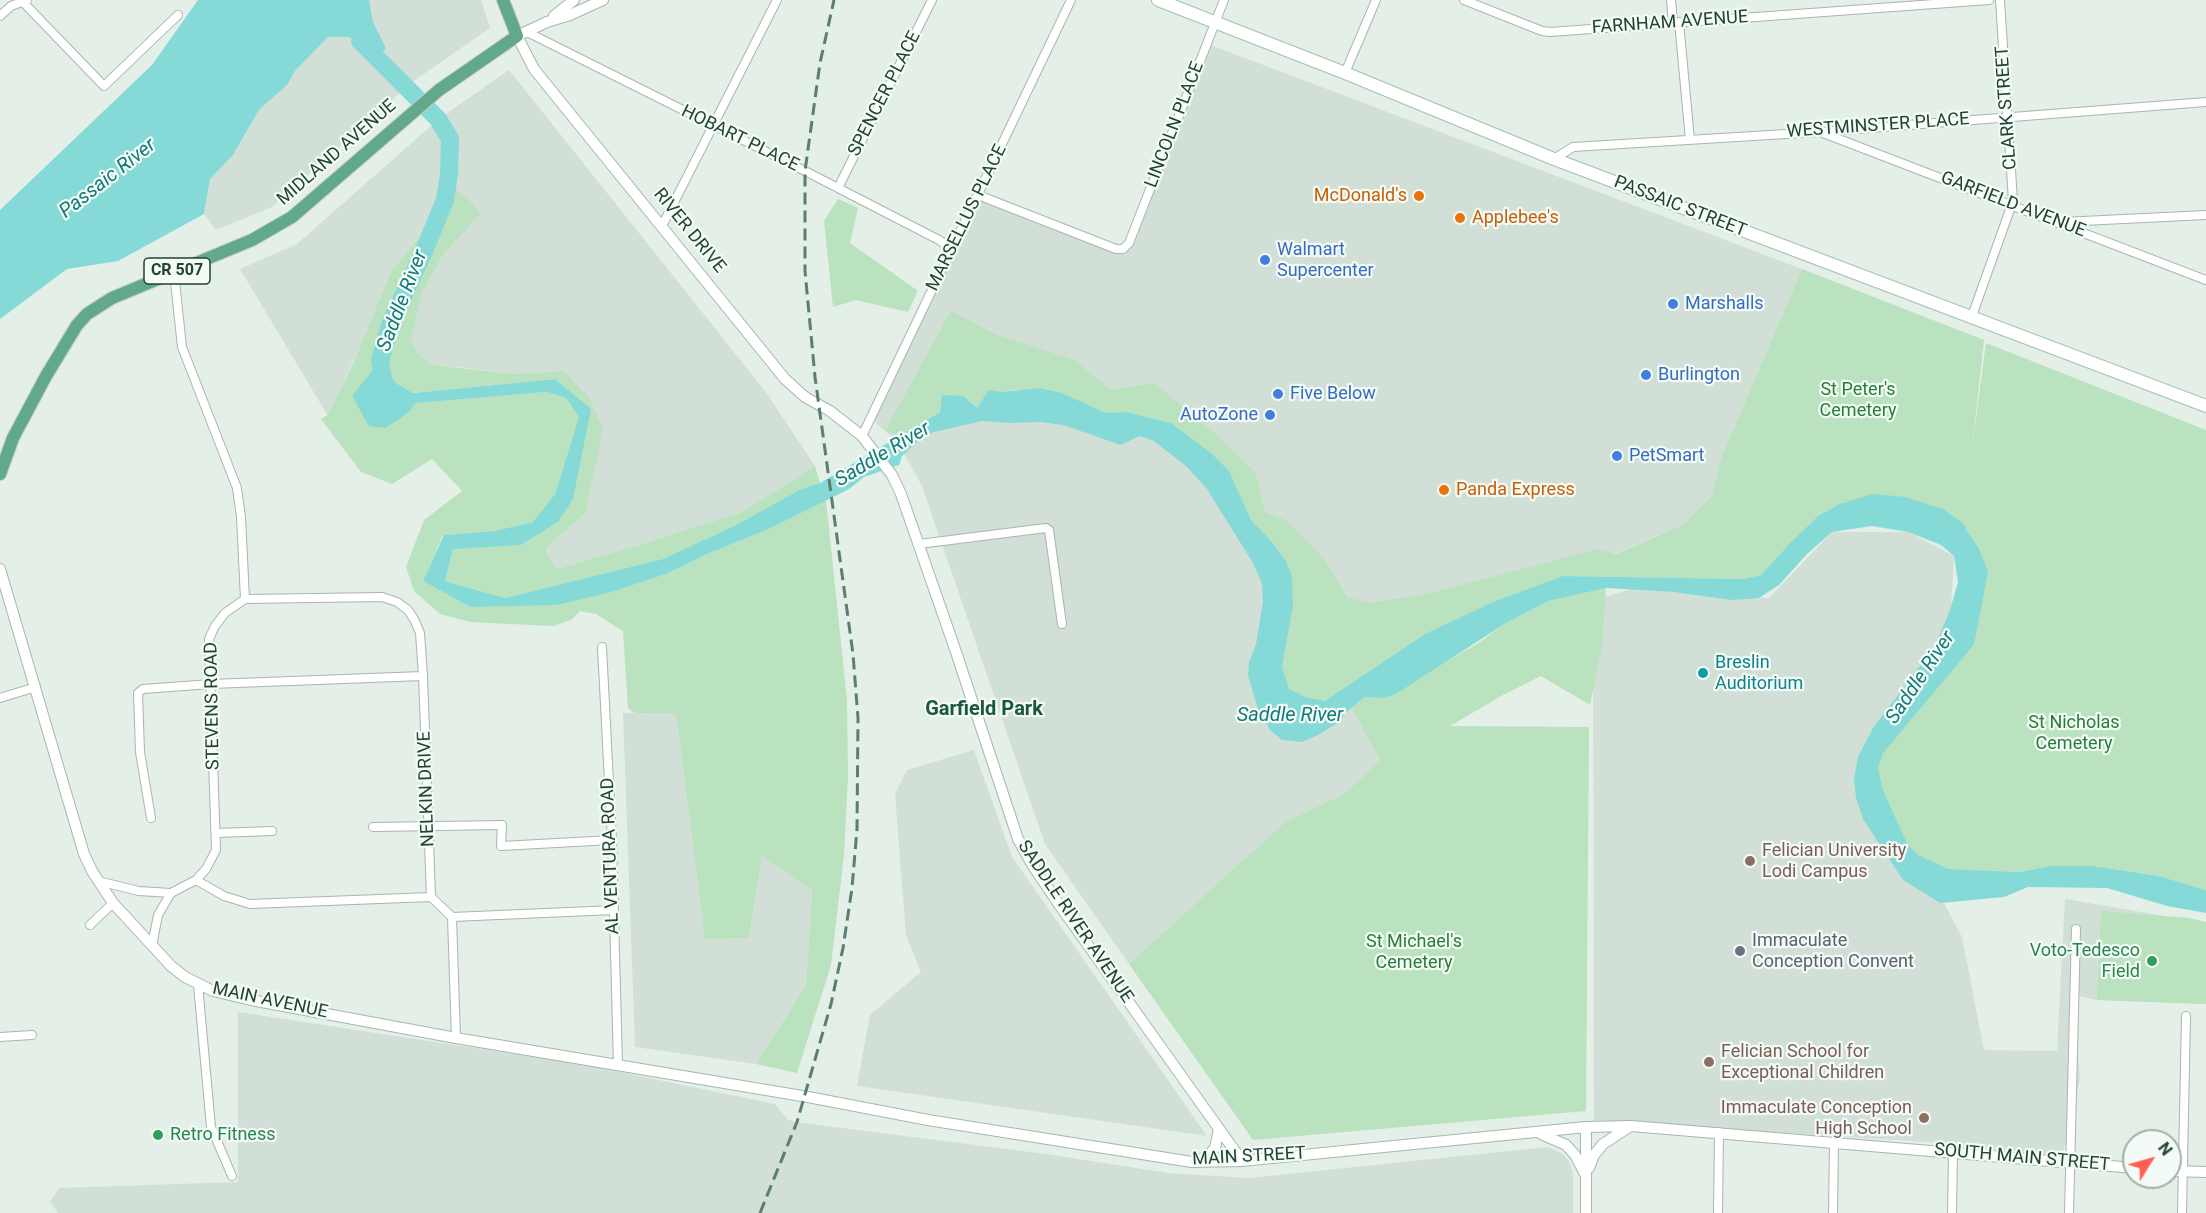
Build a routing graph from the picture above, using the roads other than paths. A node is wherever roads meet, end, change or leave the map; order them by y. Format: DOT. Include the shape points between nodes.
graph roads {
  1 [pos="503,0"];
  2 [pos="574,0"];
  3 [pos="603,0"];
  4 [pos="777,0"];
  5 [pos="932,0"];
  6 [pos="1071,0"];
  7 [pos="1158,0"];
  8 [pos="1224,0"];
  9 [pos="1376,0"];
  10 [pos="1464,0"];
  11 [pos="1671,0"];
  12 [pos="1989,0"];
  13 [pos="2000,0"];
  14 [pos="24,1"];
  15 [pos="178,15"];
  16 [pos="0,16"];
  17 [pos="547,22"];
  18 [pos="1215,22"];
  19 [pos="1676,22"];
  20 [pos="522,34"];
  21 [pos="1346,73"];
  22 [pos="2206,102"];
  23 [pos="2007,117"];
  24 [pos="713,125"];
  25 [pos="1820,132"];
  26 [pos="1690,140"];
  27 [pos="1554,159"];
  28 [pos="838,188"];
  29 [pos="978,195"];
  30 [pos="2012,204"];
  31 [pos="2206,215"];
  32 [pos="2058,222"];
  33 [pos="662,226"];
  34 [pos="952,249"];
  35 [pos="174,272"];
  36 [pos="2206,280"];
  37 [pos="1972,316"];
  38 [pos="2206,406"];
  39 [pos="865,438"];
  40 [pos="881,457"];
  41 [pos="0,474"];
  42 [pos="919,544"];
  43 [pos="0,569"];
  44 [pos="245,599"];
  45 [pos="1062,624"];
  46 [pos="602,647"];
  47 [pos="423,676"];
  48 [pos="211,684"];
  49 [pos="36,687"];
  50 [pos="0,698"];
  51 [pos="151,818"];
  52 [pos="429,825"];
  53 [pos="373,827"];
  54 [pos="272,831"];
  55 [pos="217,833"];
  56 [pos="612,840"];
  57 [pos="196,880"];
  58 [pos="98,881"];
  59 [pos="171,892"];
  60 [pos="431,897"];
  61 [pos="113,903"];
  62 [pos="614,910"];
  63 [pos="452,917"];
  64 [pos="90,925"];
  65 [pos="2076,929"];
  66 [pos="152,946"];
  67 [pos="198,985"];
  68 [pos="2186,1016"];
  69 [pos="32,1035"];
  70 [pos="0,1037"];
  71 [pos="456,1038"];
  72 [pos="618,1065"];
  73 [pos="808,1096"];
  74 [pos="1631,1126"];
  75 [pos="1586,1127"];
  76 [pos="1219,1129"];
  77 [pos="1536,1132"];
  78 [pos="1719,1132"];
  79 [pos="1834,1143"];
  80 [pos="1953,1152"];
  81 [pos="1242,1161"];
  82 [pos="1192,1162"];
  83 [pos="2070,1163"];
  84 [pos="2122,1167"];
  85 [pos="2183,1172"];
  86 [pos="2206,1172"];
  87 [pos="232,1176"];
  88 [pos="1586,1177"];
  89 [pos="1586,1213"];
  90 [pos="1718,1213"];
  91 [pos="1833,1213"];
  92 [pos="1952,1213"];
  93 [pos="2069,1213"];
  94 [pos="2182,1213"];
  1 -- 20 [label="main road, RIVER DRIVE"];
  2 -- 17 [label="street"];
  3 -- 17 [label="street, MIDLAND AVENUE"];
  4 -- 24 [label="street"];
  5 -- 28 [label="street, SPENCER PLACE"];
  6 -- 29 [label="street, MARSELLUS PLACE"];
  7 -- 18 [label="main road, PASSAIC STREET"];
  8 -- 18 [label="street, LINCOLN PLACE"];
  9 -- 21 [label="street"];
  10 -- 19 [label="street, FARNHAM AVENUE" via="1542,31"];
  11 -- 19 [label="street"];
  12 -- 19 [label="street, FARNHAM AVENUE"];
  13 -- 23 [label="street, CLARK STREET"];
  14 -- 15 [label="street" via="104,86"];
  14 -- 16 [label="street"];
  17 -- 20 [label="street, MIDLAND AVENUE"];
  18 -- 21 [label="main road, PASSAIC STREET"];
  18 -- 29 [label="street, LINCOLN PLACE" via="1124,249"];
  19 -- 26 [label="street"];
  20 -- 24 [label="street, HOBART PLACE"];
  20 -- 33 [label="street, RIVER DRIVE" via="534,69"];
  20 -- 35 [label="main road, MIDLAND AVENUE / CR 507" via="430,96 292,217 252,240"];
  21 -- 27 [label="main road, PASSAIC STREET"];
  22 -- 23 [label="street, WESTMINSTER PLACE"];
  23 -- 25 [label="street, WESTMINSTER PLACE"];
  23 -- 30 [label="street, CLARK STREET"];
  24 -- 28 [label="street, HOBART PLACE"];
  24 -- 33 [label="street"];
  25 -- 26 [label="street, WESTMINSTER PLACE"];
  25 -- 30 [label="street, GARFIELD AVENUE"];
  26 -- 27 [label="street, WESTMINSTER PLACE" via="1573,147"];
  27 -- 37 [label="main road, PASSAIC STREET"];
  28 -- 34 [label="street, HOBART PLACE"];
  29 -- 34 [label="street, MARSELLUS PLACE"];
  30 -- 32 [label="street, GARFIELD AVENUE"];
  30 -- 37 [label="street, CLARK STREET"];
  31 -- 32 [label="street"];
  32 -- 36 [label="street, GARFIELD AVENUE"];
  33 -- 39 [label="street, RIVER DRIVE" via="785,379"];
  34 -- 39 [label="street, MARSELLUS PLACE"];
  35 -- 41 [label="main road, MIDLAND AVENUE / CR 507" via="98,305 82,320 26,413"];
  35 -- 44 [label="street" via="182,347 237,488"];
  37 -- 38 [label="main road, PASSAIC STREET"];
  39 -- 40 [label="street, RIVER DRIVE"];
  40 -- 42 [label="street, SADDLE RIVER AVENUE" via="894,478"];
  42 -- 45 [label="street" via="1046,528"];
  42 -- 76 [label="street, SADDLE RIVER AVENUE" via="1018,839 1058,903"];
  43 -- 49 [label="street, MAIN AVENUE"];
  44 -- 47 [label="street, NELKIN DRIVE" via="382,597 397,602 408,610 420,633"];
  44 -- 48 [label="street, STEVENS ROAD" via="225,614 209,639"];
  46 -- 56 [label="street, AL VENTURA ROAD"];
  47 -- 48 [label="street"];
  47 -- 52 [label="street, NELKIN DRIVE"];
  48 -- 51 [label="street" via="150,687 138,693 140,752"];
  48 -- 55 [label="street, STEVENS ROAD"];
  49 -- 50 [label="street"];
  49 -- 58 [label="street, MAIN AVENUE" via="84,854"];
  52 -- 53 [label="street"];
  52 -- 56 [label="street" via="502,825 501,846"];
  52 -- 60 [label="street, NELKIN DRIVE"];
  54 -- 55 [label="street"];
  55 -- 57 [label="street, STEVENS ROAD" via="214,857"];
  56 -- 62 [label="street, AL VENTURA ROAD"];
  57 -- 59 [label="street, STEVENS ROAD"];
  57 -- 60 [label="street" via="224,897 250,904"];
  58 -- 59 [label="street, STEVENS ROAD" via="138,891"];
  58 -- 61 [label="street, MAIN AVENUE"];
  59 -- 66 [label="street" via="158,915"];
  60 -- 63 [label="street"];
  61 -- 64 [label="street"];
  61 -- 66 [label="street, MAIN AVENUE"];
  62 -- 63 [label="street"];
  62 -- 72 [label="street, AL VENTURA ROAD"];
  63 -- 71 [label="street"];
  65 -- 83 [label="street"];
  66 -- 67 [label="street, MAIN AVENUE"];
  67 -- 71 [label="street, MAIN AVENUE" via="251,1000"];
  67 -- 87 [label="street" via="212,1127"];
  68 -- 85 [label="street"];
  69 -- 70 [label="street"];
  71 -- 72 [label="street, MAIN AVENUE"];
  72 -- 73 [label="street, MAIN AVENUE"];
  73 -- 82 [label="street, MAIN STREET"];
  74 -- 75 [label="street, SOUTH MAIN STREET"];
  74 -- 78 [label="street, SOUTH MAIN STREET"];
  74 -- 88 [label="street" via="1603,1144"];
  75 -- 77 [label="street, MAIN STREET"];
  75 -- 88 [label="street"];
  76 -- 81 [label="street, SADDLE RIVER AVENUE"];
  76 -- 82 [label="street" via="1215,1148 1207,1157"];
  77 -- 81 [label="street, MAIN STREET"];
  77 -- 88 [label="street" via="1566,1145"];
  78 -- 79 [label="street, SOUTH MAIN STREET"];
  78 -- 90 [label="street"];
  79 -- 80 [label="street, SOUTH MAIN STREET"];
  79 -- 91 [label="street"];
  80 -- 83 [label="street, SOUTH MAIN STREET"];
  80 -- 92 [label="street"];
  81 -- 82 [label="street, MAIN STREET"];
  83 -- 84 [label="street, SOUTH MAIN STREET"];
  83 -- 93 [label="street"];
  85 -- 86 [label="street"];
  85 -- 94 [label="street"];
  88 -- 89 [label="street"];
}
